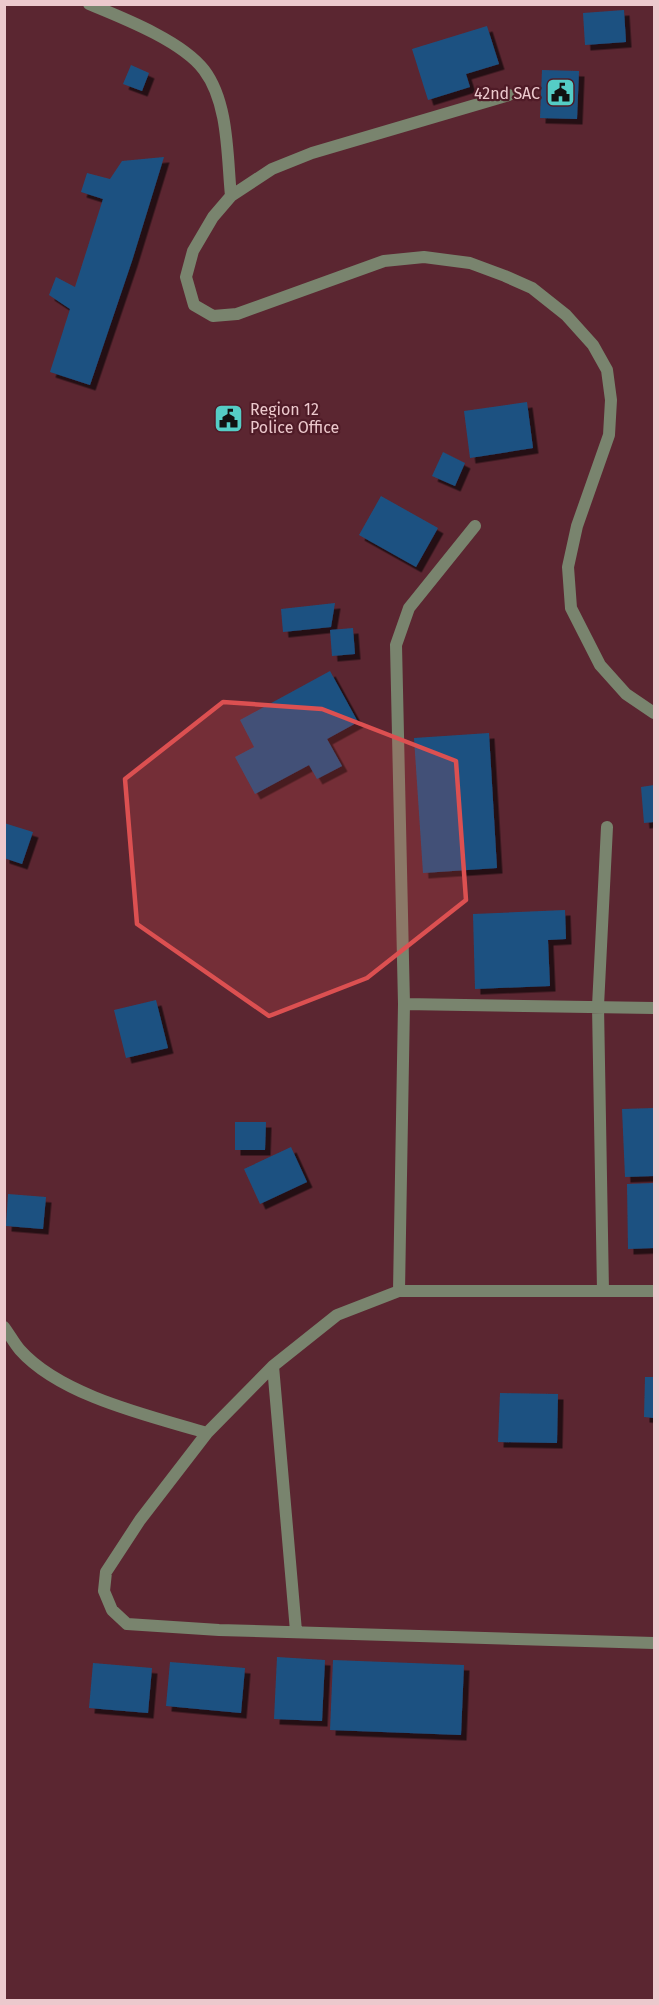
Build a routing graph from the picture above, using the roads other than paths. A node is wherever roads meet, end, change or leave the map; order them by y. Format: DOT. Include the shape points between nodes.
graph roads {
  1 [pos="89,4"];
  2 [pos="509,95"];
  3 [pos="231,196"];
  4 [pos="475,526"];
  5 [pos="654,712"];
  6 [pos="607,827"];
  7 [pos="404,1004"];
  8 [pos="598,1006"];
  9 [pos="654,1008"];
  10 [pos="603,1291"];
  11 [pos="654,1291"];
  12 [pos="399,1292"];
  13 [pos="4,1327"];
  14 [pos="273,1366"];
  15 [pos="207,1433"];
  16 [pos="296,1631"];
  17 [pos="654,1643"];
  1 -- 3 [label="lane" via="155,33 204,70 221,112"];
  2 -- 3 [label="lane" via="312,153 272,169"];
  3 -- 5 [label="lane" via="193,251 186,277 194,305 213,316 237,314 384,261 424,258 470,263 532,288 566,315 593,345 607,370 611,400 609,435 577,526 568,567 572,608 600,665 626,694"];
  4 -- 7 [label="lane" via="409,609 396,645"];
  6 -- 8 [label="lane"];
  7 -- 8 [label="lane"];
  7 -- 12 [label="lane"];
  8 -- 9 [label="lane"];
  8 -- 10 [label="lane"];
  10 -- 11 [label="lane"];
  10 -- 12 [label="lane"];
  12 -- 14 [label="lane" via="337,1314"];
  13 -- 15 [label="lane" via="20,1351 58,1380 120,1407"];
  14 -- 15 [label="lane"];
  14 -- 16 [label="lane"];
  15 -- 16 [label="lane" via="140,1520 106,1572 104,1591 112,1610 128,1624"];
  16 -- 17 [label="lane"];
}
